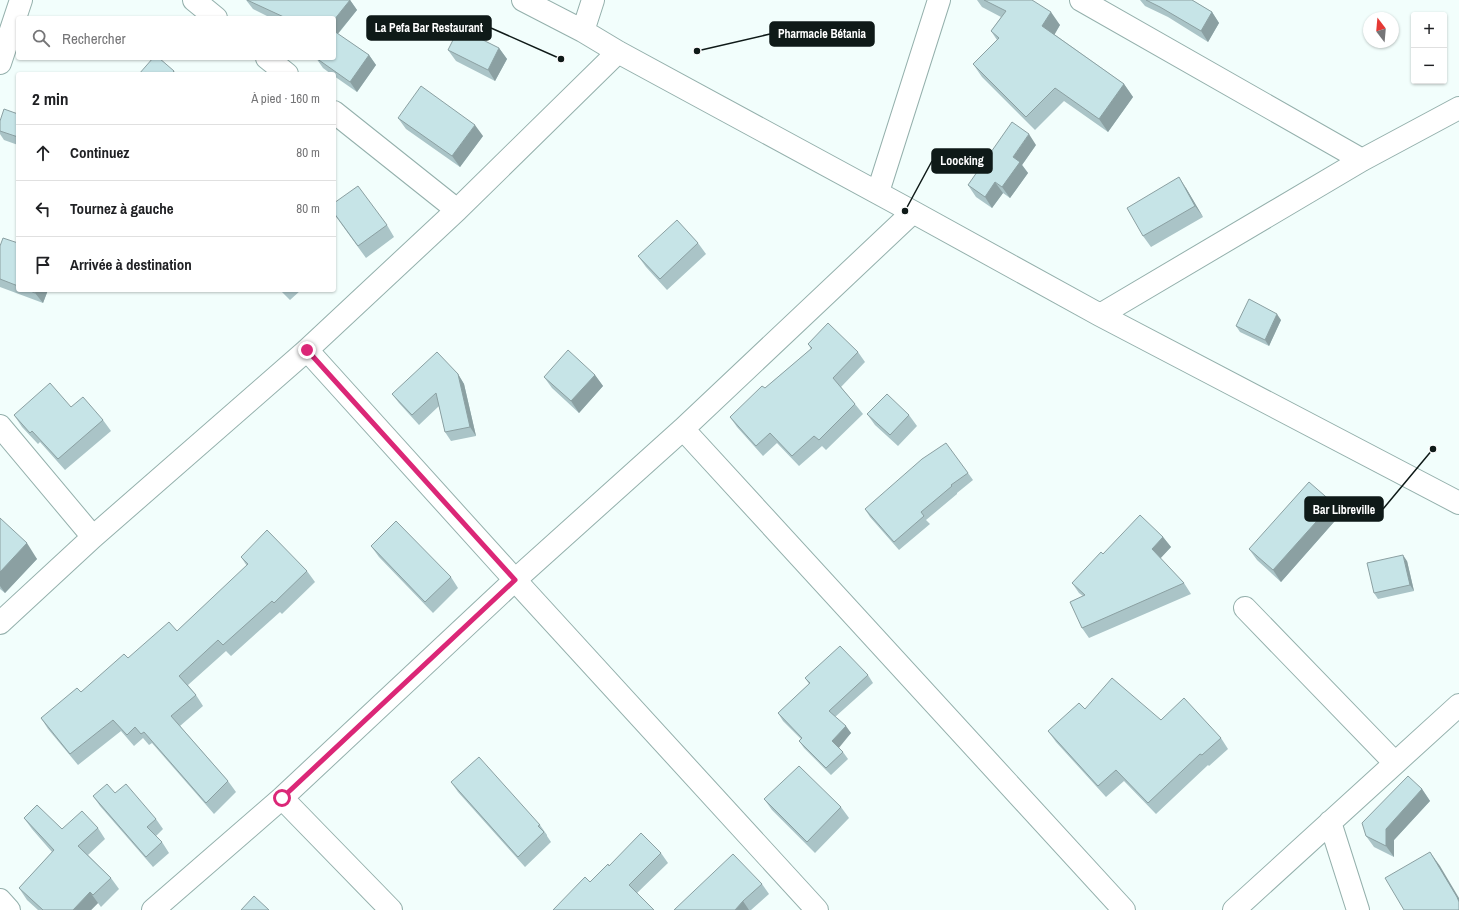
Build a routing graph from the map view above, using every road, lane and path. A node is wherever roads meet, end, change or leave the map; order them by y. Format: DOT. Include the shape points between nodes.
graph roads {
  1 [pos="21,0"];
  2 [pos="194,0"];
  3 [pos="523,0"];
  4 [pos="593,0"];
  5 [pos="939,0"];
  6 [pos="1081,0"];
  7 [pos="214,16"];
  8 [pos="583,31"];
  9 [pos="618,52"];
  10 [pos="270,60"];
  11 [pos="0,63"];
  12 [pos="284,72"];
  13 [pos="1459,108"];
  14 [pos="336,114"];
  15 [pos="1362,160"];
  16 [pos="878,192"];
  17 [pos="457,210"];
  18 [pos="913,212"];
  19 [pos="1100,315"];
  20 [pos="307,350"];
  21 [pos="0,426"];
  22 [pos="683,429"];
  23 [pos="1459,503"];
  24 [pos="93,537"];
  25 [pos="515,580"];
  26 [pos="1245,608"];
  27 [pos="0,623"];
  28 [pos="1459,705"];
  29 [pos="1396,763"];
  30 [pos="282,798"];
  31 [pos="1330,822"];
  32 [pos="0,900"];
  33 [pos="9,910"];
  34 [pos="153,910"];
  35 [pos="391,910"];
  36 [pos="817,910"];
  37 [pos="1124,910"];
  38 [pos="1234,910"];
  39 [pos="1358,910"];
  1 -- 11 [label="street"];
  2 -- 7 [label="street"];
  3 -- 8 [label="street"];
  4 -- 8 [label="street"];
  5 -- 16 [label="street"];
  6 -- 15 [label="street"];
  8 -- 9 [label="street"];
  9 -- 16 [label="street"];
  9 -- 17 [label="street"];
  10 -- 12 [label="street"];
  13 -- 15 [label="street"];
  14 -- 17 [label="street"];
  15 -- 19 [label="street"];
  16 -- 18 [label="street"];
  17 -- 20 [label="street"];
  18 -- 19 [label="street"];
  18 -- 22 [label="street"];
  19 -- 23 [label="street"];
  20 -- 24 [label="street"];
  20 -- 25 [label="street"];
  21 -- 24 [label="street"];
  22 -- 25 [label="street"];
  22 -- 37 [label="street"];
  24 -- 27 [label="street"];
  25 -- 30 [label="street"];
  25 -- 36 [label="street"];
  26 -- 29 [label="street"];
  28 -- 29 [label="street"];
  29 -- 31 [label="street"];
  30 -- 34 [label="street"];
  30 -- 35 [label="street"];
  31 -- 38 [label="street"];
  31 -- 39 [label="street"];
  32 -- 33 [label="street"];
}
